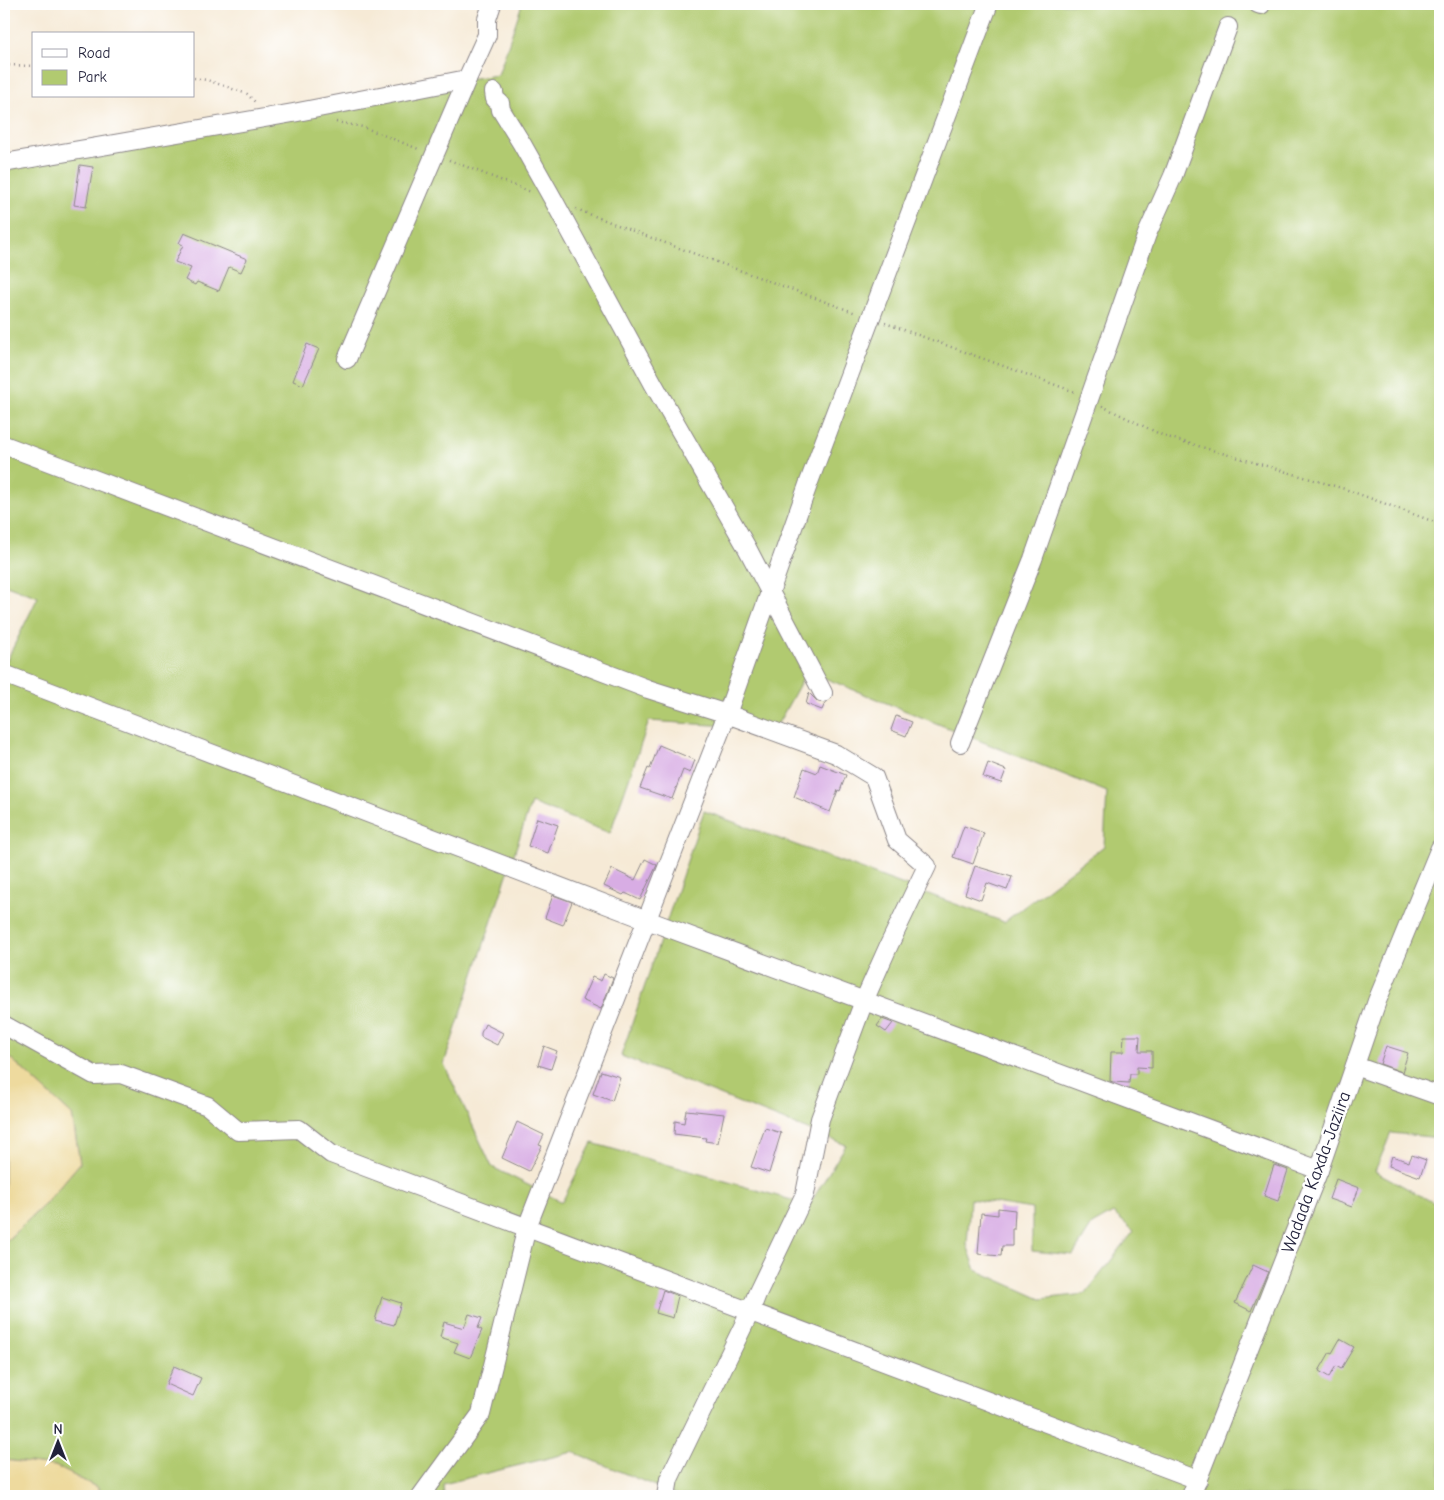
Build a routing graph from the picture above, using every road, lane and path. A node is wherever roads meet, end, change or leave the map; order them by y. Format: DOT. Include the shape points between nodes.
graph roads {
  1 [pos="492,4"];
  2 [pos="988,6"];
  3 [pos="1228,27"];
  4 [pos="4,65"];
  5 [pos="32,66"];
  6 [pos="195,78"];
  7 [pos="467,79"];
  8 [pos="494,92"];
  9 [pos="258,105"];
  10 [pos="328,120"];
  11 [pos="435,155"];
  12 [pos="4,163"];
  13 [pos="554,201"];
  14 [pos="871,318"];
  15 [pos="347,359"];
  16 [pos="1089,399"];
  17 [pos="4,445"];
  18 [pos="1440,524"];
  19 [pos="770,592"];
  20 [pos="4,674"];
  21 [pos="823,692"];
  22 [pos="727,714"];
  23 [pos="960,743"];
  24 [pos="1440,848"];
  25 [pos="647,920"];
  26 [pos="864,1001"];
  27 [pos="4,1025"];
  28 [pos="1354,1066"];
  29 [pos="1440,1096"];
  30 [pos="1319,1170"];
  31 [pos="526,1228"];
  32 [pos="750,1312"];
  33 [pos="1195,1488"];
  34 [pos="421,1496"];
  35 [pos="666,1496"];
  1 -- 7 [label="street" via="487,19 487,35"];
  2 -- 14 [label="street"];
  3 -- 16 [label="street" via="1147,234"];
  4 -- 5 [label="path"];
  6 -- 9 [label="path" via="247,94"];
  7 -- 11 [label="street"];
  7 -- 12 [label="street" via="294,113"];
  8 -- 13 [label="street" via="501,110"];
  10 -- 11 [label="path" via="362,127"];
  11 -- 13 [label="path"];
  11 -- 15 [label="street"];
  13 -- 14 [label="path"];
  13 -- 19 [label="street"];
  14 -- 16 [label="path"];
  14 -- 19 [label="street"];
  16 -- 18 [label="path" via="1164,436 1345,489"];
  16 -- 23 [label="street" via="1033,559"];
  17 -- 22 [label="street" via="648,689"];
  19 -- 21 [label="street"];
  19 -- 22 [label="street"];
  20 -- 25 [label="street"];
  22 -- 25 [label="street"];
  22 -- 26 [label="street" via="836,754 874,777 897,840 928,859"];
  24 -- 28 [label="street, Wadada Kaxda-Jaziira"];
  25 -- 26 [label="street"];
  25 -- 31 [label="street"];
  26 -- 30 [label="street"];
  26 -- 32 [label="street" via="820,1119 805,1194"];
  27 -- 31 [label="street" via="94,1075 121,1074 208,1106 238,1131 299,1130 331,1154"];
  28 -- 29 [label="street"];
  28 -- 30 [label="street, Wadada Kaxda-Jaziira"];
  30 -- 33 [label="street, Wadada Kaxda-Jaziira"];
  31 -- 32 [label="street"];
  31 -- 34 [label="street" via="481,1414"];
  32 -- 33 [label="street"];
  32 -- 35 [label="street" via="669,1479"];
}
